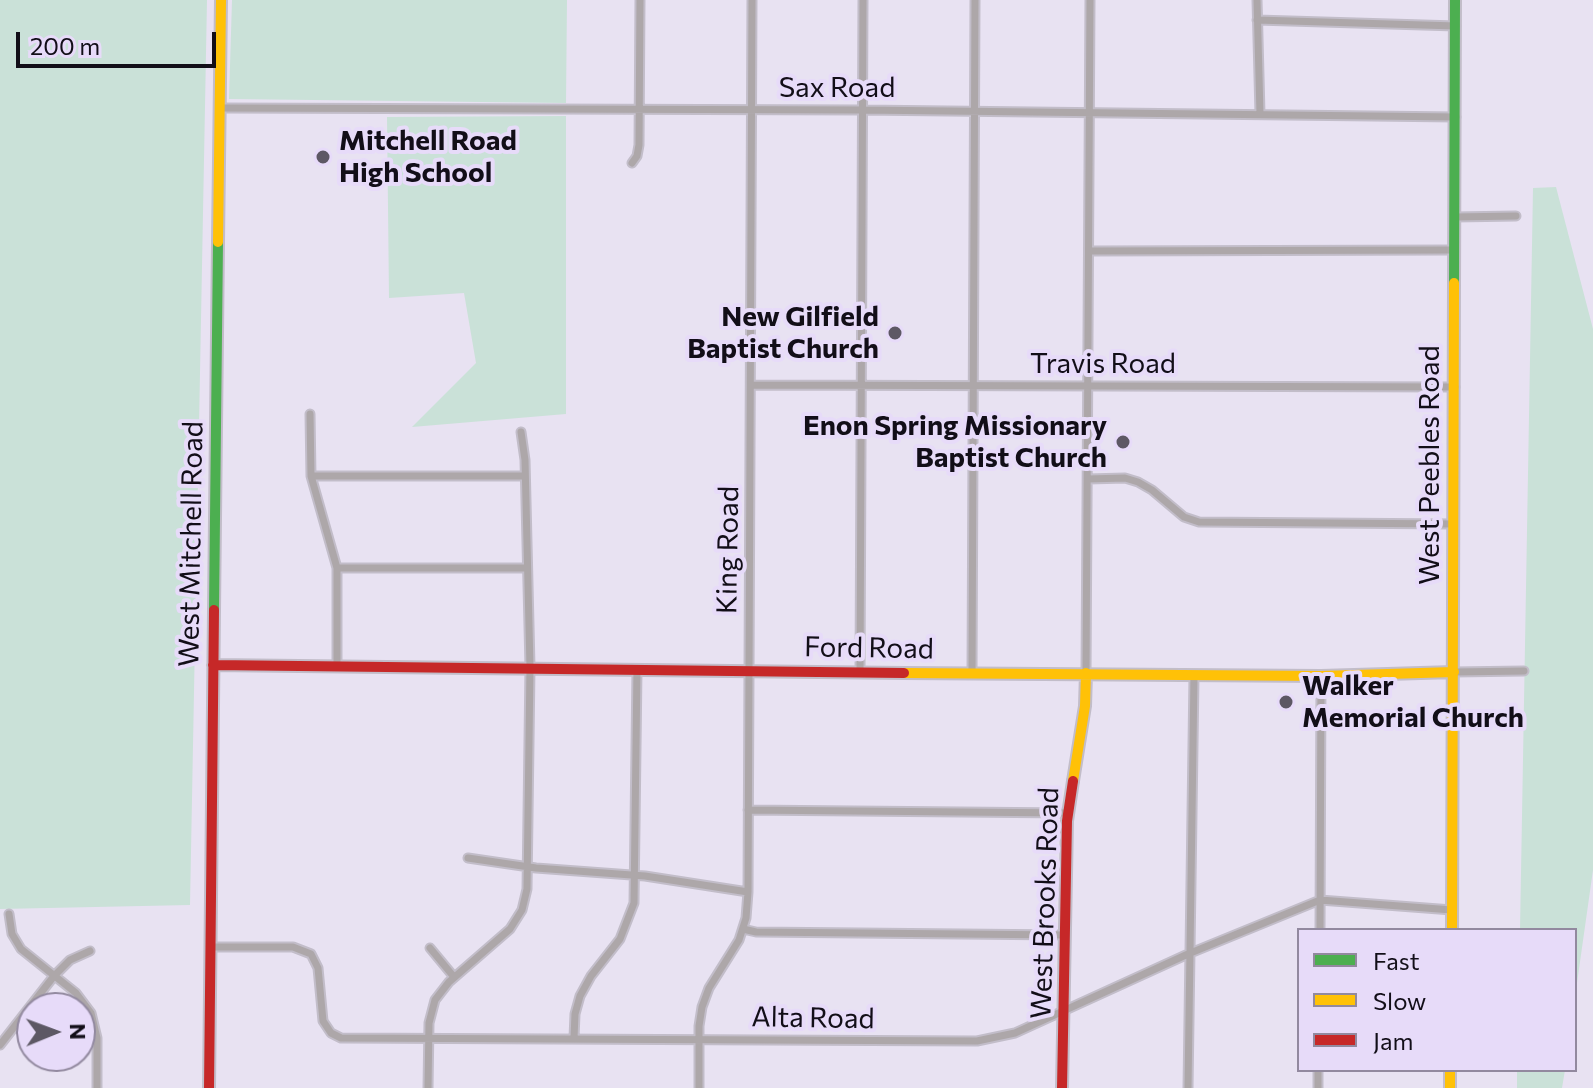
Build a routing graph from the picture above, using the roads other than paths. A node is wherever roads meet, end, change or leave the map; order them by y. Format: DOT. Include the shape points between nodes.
graph roads {
  1 [pos="221,0"];
  2 [pos="640,0"];
  3 [pos="752,0"];
  4 [pos="863,0"];
  5 [pos="975,0"];
  6 [pos="1090,0"];
  7 [pos="1257,0"];
  8 [pos="1455,0"];
  9 [pos="1257,20"];
  10 [pos="1456,26"];
  11 [pos="219,108"];
  12 [pos="752,110"];
  13 [pos="863,110"];
  14 [pos="639,111"];
  15 [pos="975,111"];
  16 [pos="1089,112"];
  17 [pos="1260,114"];
  18 [pos="1456,117"];
  19 [pos="632,163"];
  20 [pos="1516,216"];
  21 [pos="1455,217"];
  22 [pos="1454,250"];
  23 [pos="1090,251"];
  24 [pos="751,385"];
  25 [pos="861,385"];
  26 [pos="974,385"];
  27 [pos="1089,386"];
  28 [pos="1455,387"];
  29 [pos="310,414"];
  30 [pos="521,432"];
  31 [pos="311,476"];
  32 [pos="525,476"];
  33 [pos="1088,479"];
  34 [pos="1454,524"];
  35 [pos="337,568"];
  36 [pos="527,568"];
  37 [pos="213,665"];
  38 [pos="337,665"];
  39 [pos="530,667"];
  40 [pos="637,669"];
  41 [pos="749,670"];
  42 [pos="1524,671"];
  43 [pos="860,672"];
  44 [pos="1454,672"];
  45 [pos="972,673"];
  46 [pos="1086,673"];
  47 [pos="1194,676"];
  48 [pos="1321,676"];
  49 [pos="748,810"];
  50 [pos="1068,813"];
  51 [pos="468,858"];
  52 [pos="528,867"];
  53 [pos="636,875"];
  54 [pos="748,892"];
  55 [pos="1320,900"];
  56 [pos="1452,910"];
  57 [pos="9,914"];
  58 [pos="1320,928"];
  59 [pos="1452,928"];
  60 [pos="743,929"];
  61 [pos="1064,935"];
  62 [pos="211,947"];
  63 [pos="430,948"];
  64 [pos="90,951"];
  65 [pos="1188,954"];
  66 [pos="54,976"];
  67 [pos="454,977"];
  68 [pos="1064,1013"];
  69 [pos="428,1037"];
  70 [pos="574,1038"];
  71 [pos="699,1039"];
  72 [pos="0,1045"];
  73 [pos="97,1088"];
  74 [pos="209,1088"];
  75 [pos="428,1088"];
  76 [pos="699,1088"];
  77 [pos="1062,1088"];
  78 [pos="1188,1088"];
  1 -- 11 [label="main road, West Mitchell Road"];
  2 -- 14 [label="street"];
  3 -- 12 [label="street, King Road"];
  4 -- 13 [label="street"];
  5 -- 15 [label="street"];
  6 -- 16 [label="street"];
  7 -- 9 [label="street"];
  8 -- 10 [label="main road, West Peebles Road"];
  9 -- 10 [label="street"];
  9 -- 17 [label="street"];
  10 -- 18 [label="main road, West Peebles Road"];
  11 -- 14 [label="street, Sax Road"];
  11 -- 37 [label="main road, West Mitchell Road"];
  12 -- 13 [label="street, Sax Road"];
  12 -- 14 [label="street, Sax Road"];
  12 -- 24 [label="street, King Road"];
  13 -- 15 [label="street, Sax Road"];
  13 -- 25 [label="street"];
  14 -- 19 [label="street" via="638,151"];
  15 -- 16 [label="street, Sax Road"];
  15 -- 26 [label="street"];
  16 -- 17 [label="street, Sax Road"];
  16 -- 23 [label="street"];
  17 -- 18 [label="street, Sax Road"];
  18 -- 21 [label="main road, West Peebles Road"];
  20 -- 21 [label="street"];
  21 -- 22 [label="main road, West Peebles Road"];
  22 -- 23 [label="street"];
  22 -- 28 [label="main road, West Peebles Road"];
  23 -- 27 [label="street"];
  24 -- 25 [label="street, Travis Road"];
  24 -- 41 [label="street, King Road"];
  25 -- 26 [label="street, Travis Road"];
  25 -- 43 [label="street"];
  26 -- 27 [label="street, Travis Road"];
  26 -- 45 [label="street"];
  27 -- 28 [label="street, Travis Road"];
  27 -- 33 [label="street"];
  28 -- 34 [label="main road, West Peebles Road"];
  29 -- 31 [label="street"];
  30 -- 32 [label="street"];
  31 -- 32 [label="street"];
  31 -- 35 [label="street"];
  32 -- 36 [label="street"];
  33 -- 34 [label="street" via="1138,482 1184,517 1199,522"];
  33 -- 46 [label="street"];
  34 -- 44 [label="main road, West Peebles Road"];
  35 -- 36 [label="street"];
  35 -- 38 [label="street"];
  36 -- 39 [label="street"];
  37 -- 38 [label="main road, Ford Road"];
  37 -- 62 [label="main road, West Mitchell Road"];
  38 -- 39 [label="main road, Ford Road"];
  39 -- 40 [label="main road, Ford Road"];
  39 -- 52 [label="street"];
  40 -- 41 [label="main road, Ford Road"];
  40 -- 53 [label="street"];
  41 -- 43 [label="main road, Ford Road"];
  41 -- 49 [label="street, King Road"];
  42 -- 44 [label="street, Ford Road"];
  43 -- 45 [label="main road, Ford Road"];
  44 -- 48 [label="main road, Ford Road"];
  44 -- 56 [label="main road, West Peebles Road"];
  45 -- 46 [label="main road, Ford Road"];
  46 -- 47 [label="main road, Ford Road"];
  46 -- 50 [label="main road, West Brooks Road"];
  47 -- 48 [label="main road, Ford Road"];
  47 -- 65 [label="street"];
  48 -- 55 [label="street"];
  49 -- 50 [label="street"];
  49 -- 54 [label="street, King Road"];
  50 -- 61 [label="main road, West Brooks Road"];
  51 -- 52 [label="street"];
  52 -- 53 [label="street"];
  52 -- 67 [label="street" via="526,895 515,922"];
  53 -- 54 [label="street"];
  53 -- 70 [label="street" via="634,903 620,939 580,996"];
  54 -- 60 [label="street, King Road"];
  55 -- 56 [label="street, Alta Road"];
  55 -- 58 [label="street"];
  55 -- 65 [label="street, Alta Road"];
  56 -- 59 [label="main road, West Peebles Road"];
  57 -- 66 [label="street" via="17,944"];
  60 -- 61 [label="street"];
  60 -- 71 [label="street, King Road" via="705,995"];
  61 -- 68 [label="main road, West Brooks Road"];
  62 -- 69 [label="street, Alta Road" via="293,947 311,954 318,968 323,1021 341,1038"];
  62 -- 74 [label="main road, West Mitchell Road"];
  63 -- 67 [label="street"];
  64 -- 66 [label="street" via="70,960"];
  65 -- 68 [label="street, Alta Road"];
  65 -- 78 [label="street"];
  66 -- 72 [label="street"];
  66 -- 73 [label="street" via="91,1013"];
  67 -- 69 [label="street" via="433,1004"];
  68 -- 71 [label="street, Alta Road" via="982,1040"];
  68 -- 77 [label="main road, West Brooks Road"];
  69 -- 70 [label="street, Alta Road"];
  69 -- 75 [label="street"];
  70 -- 71 [label="street, Alta Road"];
  71 -- 76 [label="street, King Road"];
}
